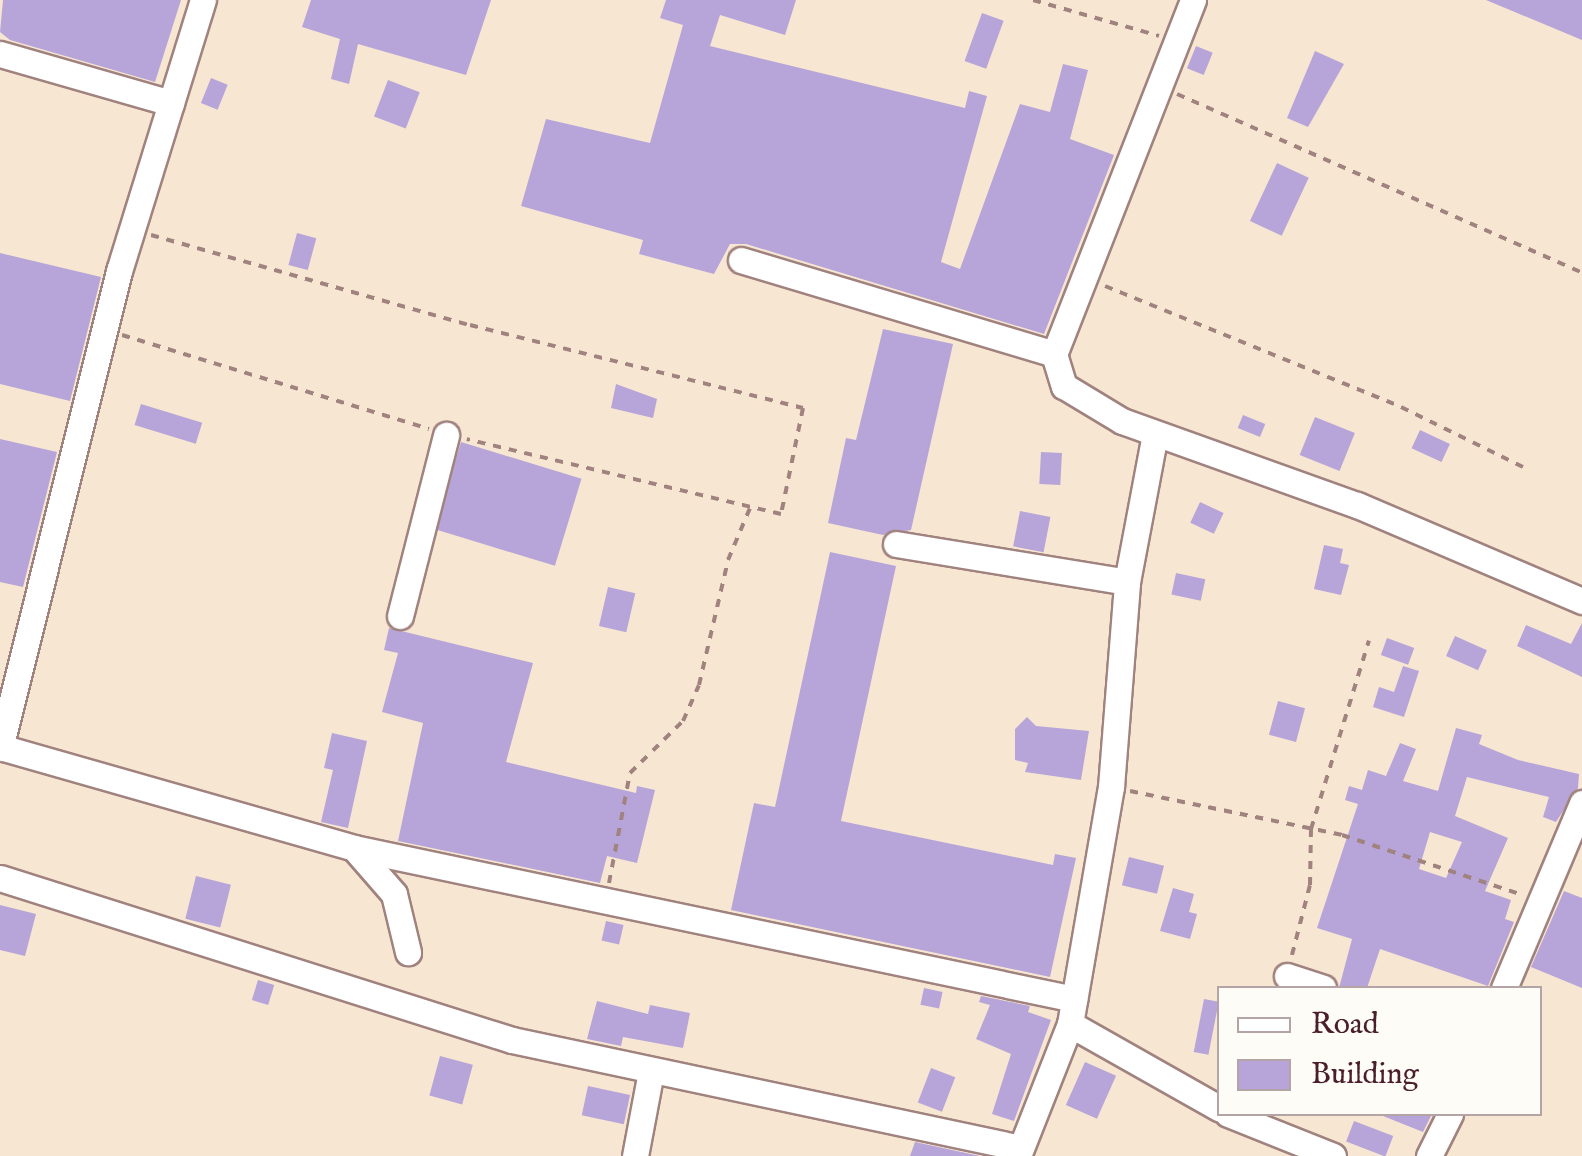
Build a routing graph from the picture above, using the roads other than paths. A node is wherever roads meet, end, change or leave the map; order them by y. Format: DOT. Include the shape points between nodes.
graph roads {
  1 [pos="203,0"];
  2 [pos="1193,0"];
  3 [pos="0,54"];
  4 [pos="171,103"];
  5 [pos="740,260"];
  6 [pos="1054,354"];
  7 [pos="446,434"];
  8 [pos="1155,434"];
  9 [pos="896,544"];
  10 [pos="1127,582"];
  11 [pos="1582,601"];
  12 [pos="400,616"];
  13 [pos="0,747"];
  14 [pos="1582,803"];
  15 [pos="354,848"];
  16 [pos="0,878"];
  17 [pos="408,952"];
  18 [pos="1287,976"];
  19 [pos="1317,986"];
  20 [pos="1505,986"];
  21 [pos="1072,1012"];
  22 [pos="652,1071"];
  23 [pos="1217,1106"];
  24 [pos="1233,1116"];
  25 [pos="1449,1116"];
  26 [pos="1020,1152"];
  27 [pos="635,1156"];
  28 [pos="1333,1156"];
  29 [pos="1430,1156"];
  1 -- 4 [label="street"];
  2 -- 6 [label="street"];
  3 -- 4 [label="street"];
  4 -- 13 [label="street" via="132,229"];
  5 -- 6 [label="street"];
  6 -- 8 [label="street" via="1064,386"];
  7 -- 12 [label="street"];
  8 -- 10 [label="street"];
  8 -- 11 [label="street" via="1357,504"];
  9 -- 10 [label="street"];
  10 -- 21 [label="street" via="1111,786"];
  13 -- 15 [label="street"];
  14 -- 20 [label="street"];
  15 -- 17 [label="street" via="394,894"];
  15 -- 21 [label="street"];
  16 -- 22 [label="street" via="512,1040"];
  18 -- 19 [label="street"];
  21 -- 23 [label="street"];
  21 -- 26 [label="street"];
  22 -- 26 [label="street"];
  22 -- 27 [label="street"];
  24 -- 28 [label="street"];
  25 -- 29 [label="street"];
}
